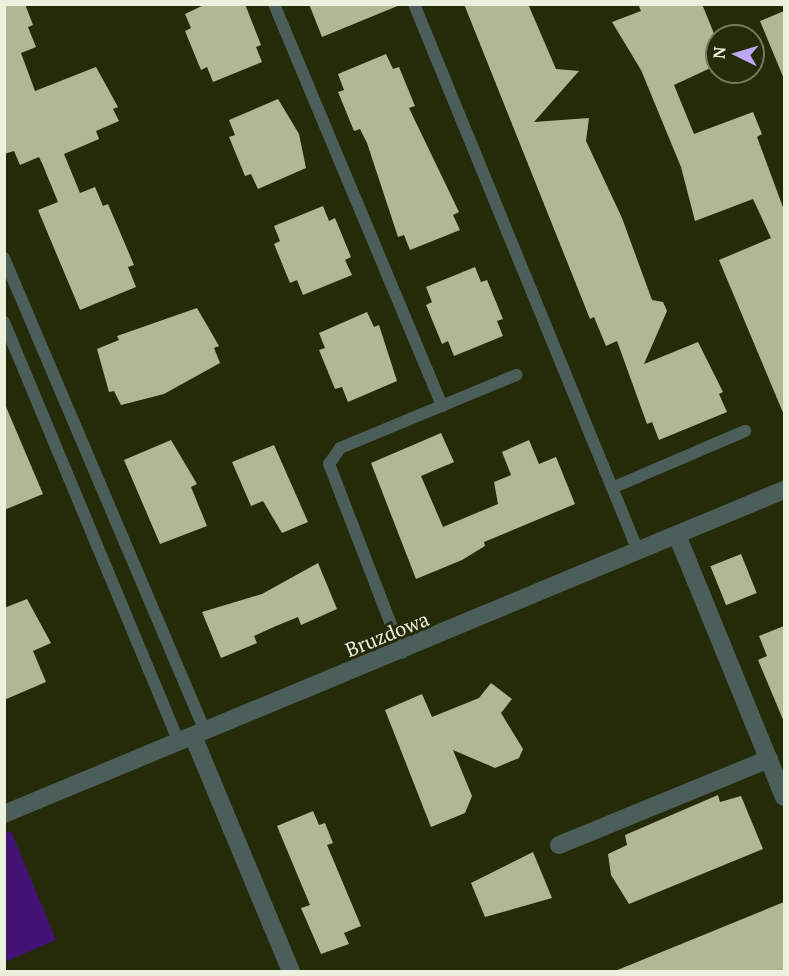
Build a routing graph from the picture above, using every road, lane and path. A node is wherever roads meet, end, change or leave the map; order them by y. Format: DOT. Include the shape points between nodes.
graph roads {
  1 [pos="274,4"];
  2 [pos="414,4"];
  3 [pos="4,258"];
  4 [pos="4,322"];
  5 [pos="516,375"];
  6 [pos="442,406"];
  7 [pos="745,431"];
  8 [pos="612,488"];
  9 [pos="784,490"];
  10 [pos="678,535"];
  11 [pos="638,551"];
  12 [pos="402,653"];
  13 [pos="192,736"];
  14 [pos="769,759"];
  15 [pos="784,797"];
  16 [pos="4,814"];
  17 [pos="559,845"];
  18 [pos="291,972"];
  1 -- 6 [label="lane"];
  2 -- 8 [label="lane"];
  3 -- 13 [label="lane"];
  4 -- 13 [label="lane"];
  5 -- 6 [label="lane"];
  6 -- 12 [label="lane" via="340,448 329,464"];
  7 -- 8 [label="lane"];
  8 -- 11 [label="lane"];
  9 -- 10 [label="street, Bruzdowa"];
  10 -- 11 [label="street, Bruzdowa"];
  10 -- 14 [label="street"];
  11 -- 12 [label="street, Bruzdowa"];
  12 -- 13 [label="street, Bruzdowa"];
  13 -- 16 [label="street, Bruzdowa"];
  13 -- 18 [label="street"];
  14 -- 15 [label="street"];
  14 -- 17 [label="street"];
}
